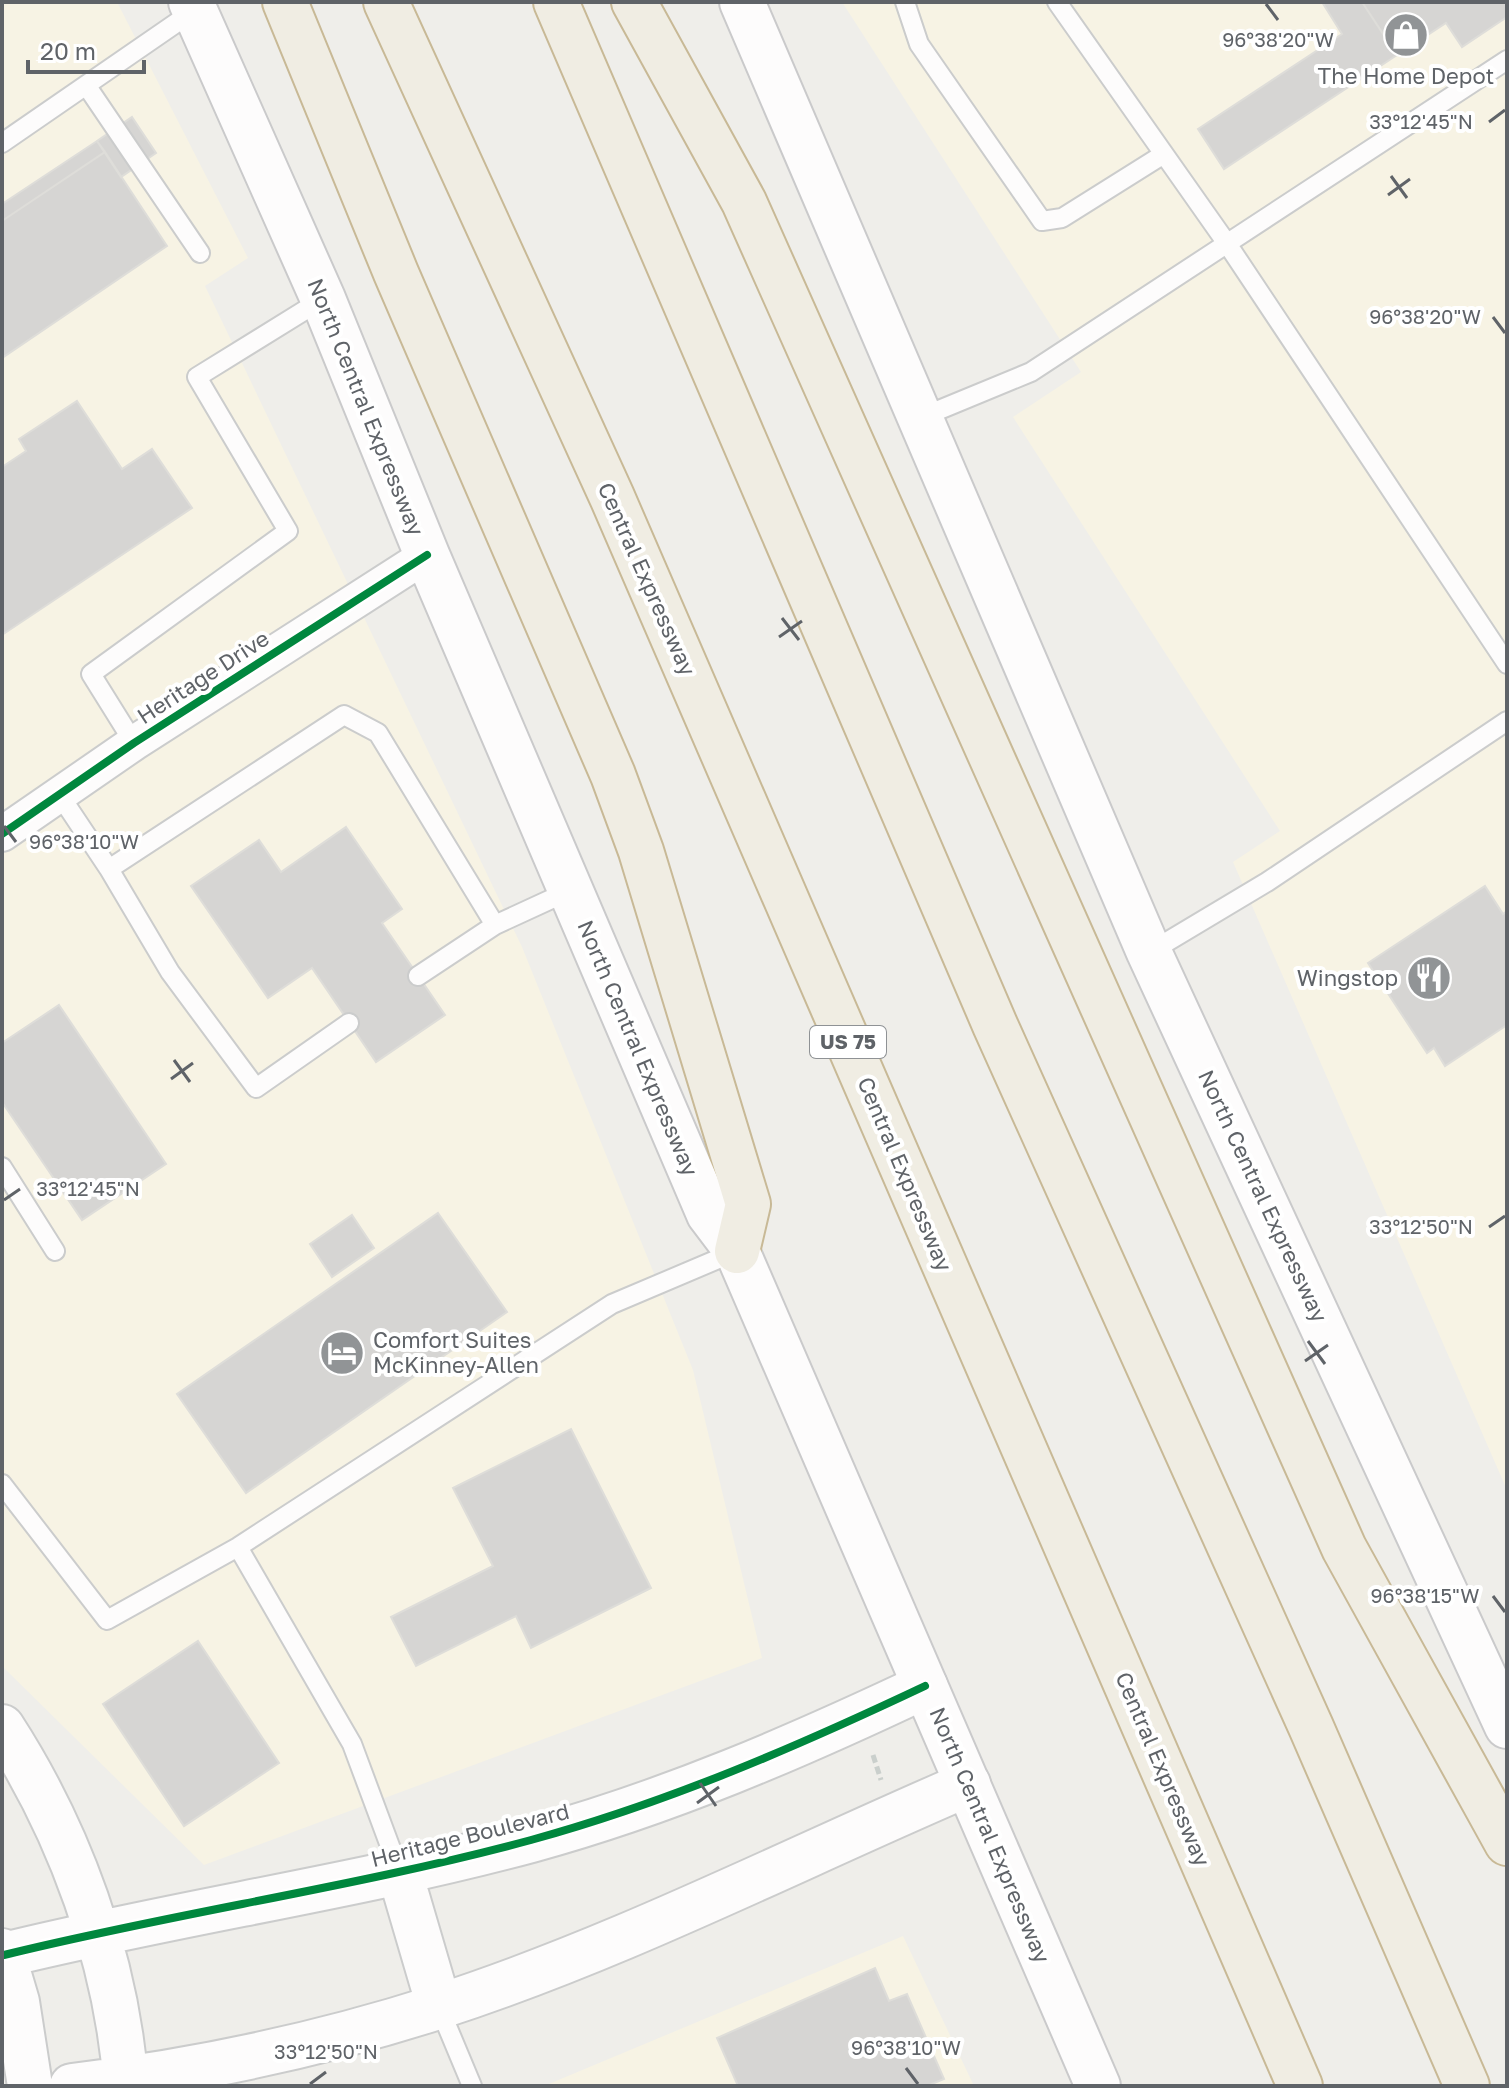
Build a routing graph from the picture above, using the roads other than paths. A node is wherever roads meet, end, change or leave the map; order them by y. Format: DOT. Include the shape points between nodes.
graph roads {
  1 [pos="285,2"];
  2 [pos="386,2"];
  3 [pos="556,2"];
  4 [pos="634,2"];
  5 [pos="742,2"];
  6 [pos="905,2"];
  7 [pos="1057,2"];
  8 [pos="193,6"];
  9 [pos="1507,60"];
  10 [pos="86,85"];
  11 [pos="2,143"];
  12 [pos="1164,154"];
  13 [pos="1228,245"];
  14 [pos="200,253"];
  15 [pos="323,299"];
  16 [pos="922,417"];
  17 [pos="427,555"];
  18 [pos="1507,664"];
  19 [pos="1507,721"];
  20 [pos="134,743"];
  21 [pos="59,794"];
  22 [pos="2,834"];
  23 [pos="109,869"];
  24 [pos="571,890"];
  25 [pos="495,925"];
  26 [pos="1149,952"];
  27 [pos="418,976"];
  28 [pos="349,1023"];
  29 [pos="2,1167"];
  30 [pos="55,1251"];
  31 [pos="737,1251"];
  32 [pos="2,1484"];
  33 [pos="238,1547"];
  34 [pos="925,1686"];
  35 [pos="1507,1726"];
  36 [pos="2,1727"];
  37 [pos="968,1784"];
  38 [pos="1507,1843"];
  39 [pos="400,1873"];
  40 [pos="97,1932"];
  41 [pos="3,1954"];
  42 [pos="439,2006"];
  43 [pos="125,2083"];
  44 [pos="30,2086"];
  45 [pos="72,2086"];
  46 [pos="472,2086"];
  47 [pos="1098,2086"];
  48 [pos="1300,2086"];
  49 [pos="1467,2086"];
  1 -- 31 [label="highway" via="641,851 748,1204"];
  2 -- 48 [label="highway, Central Expressway / US 75" via="612,497"];
  3 -- 49 [label="highway" via="995,1025"];
  4 -- 38 [label="highway" via="744,202 1344,1548"];
  5 -- 16 [label="main road, North Central Expressway"];
  6 -- 12 [label="lane" via="919,44 1042,221 1062,218"];
  7 -- 12 [label="lane"];
  8 -- 10 [label="lane"];
  8 -- 15 [label="main road, North Central Expressway"];
  9 -- 13 [label="lane"];
  10 -- 11 [label="lane"];
  10 -- 14 [label="lane"];
  12 -- 13 [label="lane"];
  13 -- 16 [label="lane" via="1031,372"];
  13 -- 18 [label="lane"];
  15 -- 17 [label="main road, North Central Expressway"];
  15 -- 20 [label="lane" via="197,377 288,531 91,674"];
  16 -- 26 [label="main road, North Central Expressway"];
  17 -- 20 [label="street, Heritage Drive"];
  17 -- 24 [label="main road, North Central Expressway"];
  19 -- 26 [label="lane" via="1267,882"];
  20 -- 21 [label="street, Heritage Drive"];
  21 -- 22 [label="street, Heritage Drive"];
  21 -- 23 [label="lane"];
  23 -- 25 [label="lane" via="344,715 378,733"];
  23 -- 28 [label="lane" via="170,972 256,1088"];
  24 -- 25 [label="lane"];
  24 -- 31 [label="main road, North Central Expressway" via="709,1214"];
  25 -- 27 [label="lane"];
  26 -- 35 [label="main road, North Central Expressway"];
  29 -- 30 [label="lane"];
  31 -- 33 [label="lane" via="612,1304"];
  31 -- 34 [label="main road, North Central Expressway"];
  32 -- 33 [label="lane" via="107,1620"];
  33 -- 39 [label="lane" via="352,1744"];
  34 -- 37 [label="main road, North Central Expressway"];
  34 -- 39 [label="main road, Heritage Boulevard" via="821,1736 676,1795"];
  36 -- 40 [label="main road" via="76,1872"];
  37 -- 42 [label="main road" via="575,1955"];
  37 -- 47 [label="main road, North Central Expressway"];
  39 -- 40 [label="main road, Heritage Boulevard"];
  39 -- 42 [label="main road"];
  40 -- 41 [label="main road, Heritage Boulevard"];
  40 -- 43 [label="main road"];
  41 -- 44 [label="main road" via="17,2002"];
  42 -- 43 [label="main road" via="315,2043"];
  42 -- 46 [label="lane"];
  43 -- 45 [label="main road"];
}
